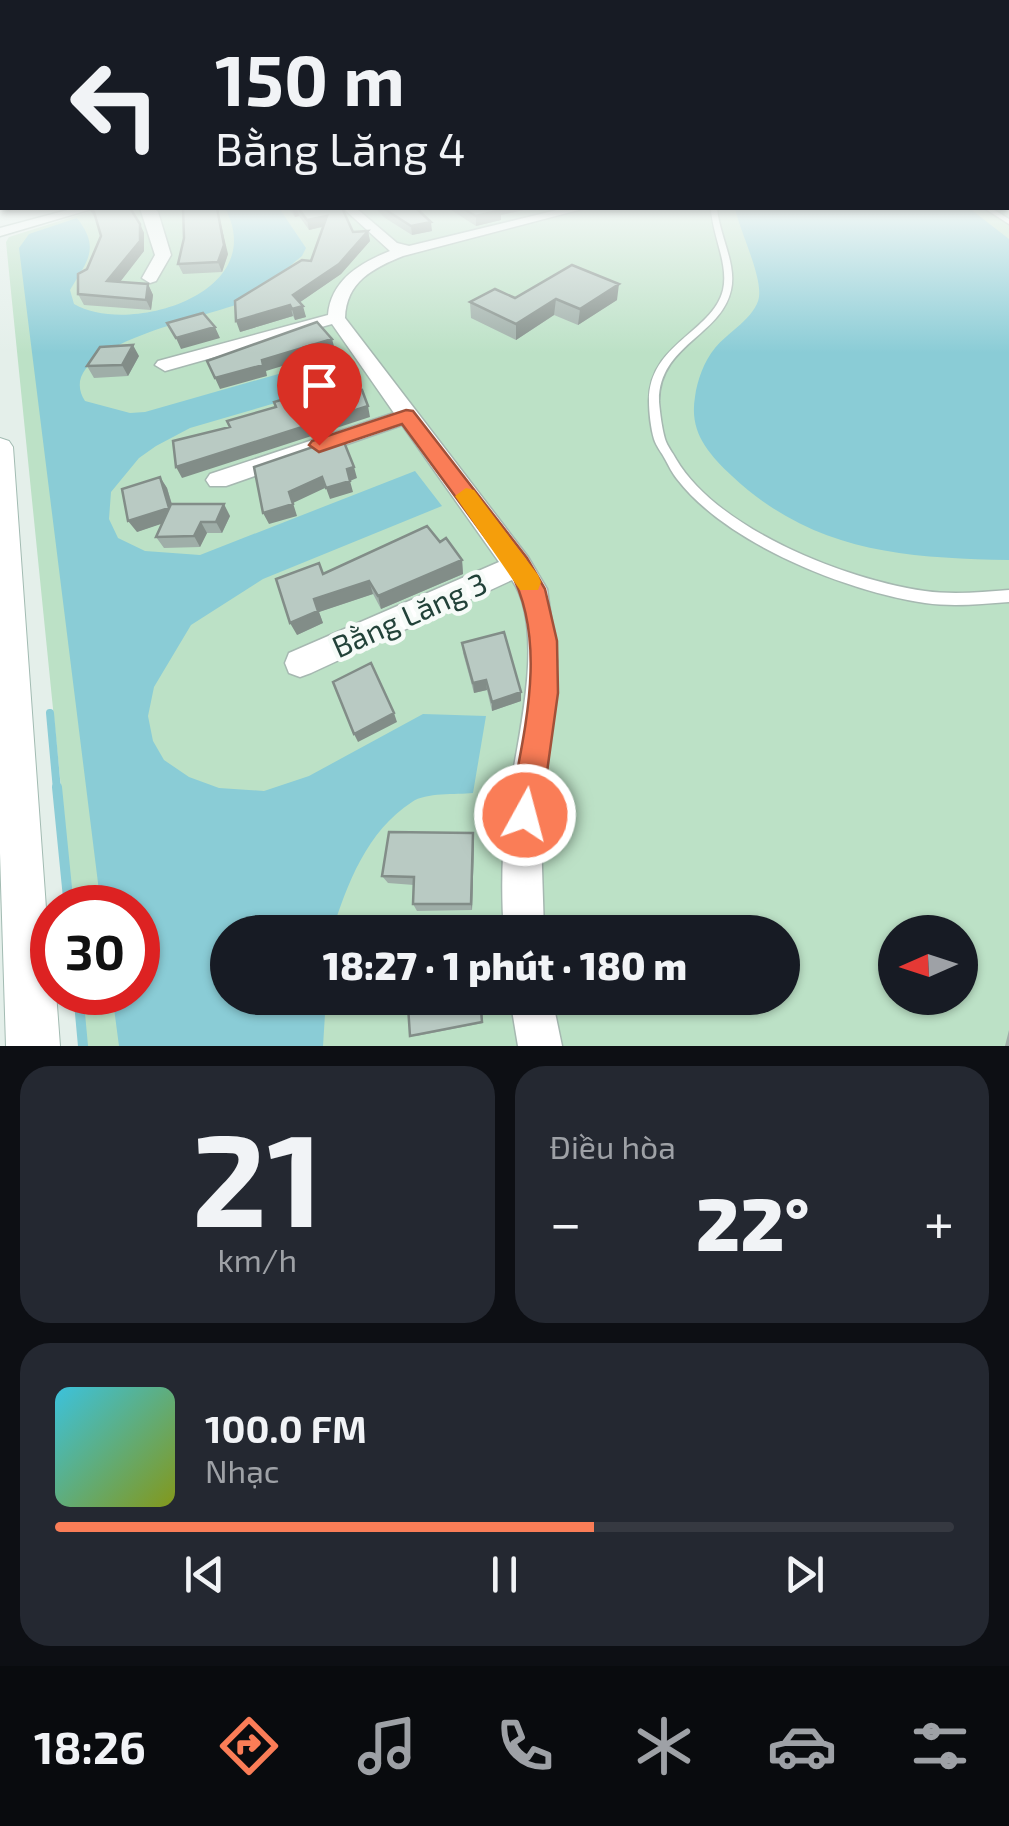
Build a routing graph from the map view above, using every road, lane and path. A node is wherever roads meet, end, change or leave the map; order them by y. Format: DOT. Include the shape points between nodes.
graph roads {
  1 [pos="163,255"];
  2 [pos="391,255"];
  3 [pos="722,255"];
  4 [pos="150,278"];
  5 [pos="336,318"];
  6 [pos="165,365"];
  7 [pos="406,416"];
  8 [pos="0,448"];
  9 [pos="218,480"];
  10 [pos="519,564"];
  11 [pos="1009,596"];
  12 [pos="300,663"];
  13 [pos="522,915"];
  14 [pos="534,1015"];
  15 [pos="34,1046"];
  16 [pos="540,1046"];
  1 -- 4 [label="street"];
  2 -- 5 [label="street" via="344,286"];
  3 -- 11 [label="lane" via="727,292 718,309 665,358 654,395 654,418 668,457 708,502 806,564 928,597"];
  5 -- 6 [label="street"];
  5 -- 7 [label="street"];
  7 -- 9 [label="street"];
  7 -- 10 [label="street"];
  8 -- 15 [label="main road"];
  10 -- 12 [label="street, Bằng Lăng 3"];
  10 -- 13 [label="street" via="543,641 543,693 519,882"];
  14 -- 16 [label="street"];
}
